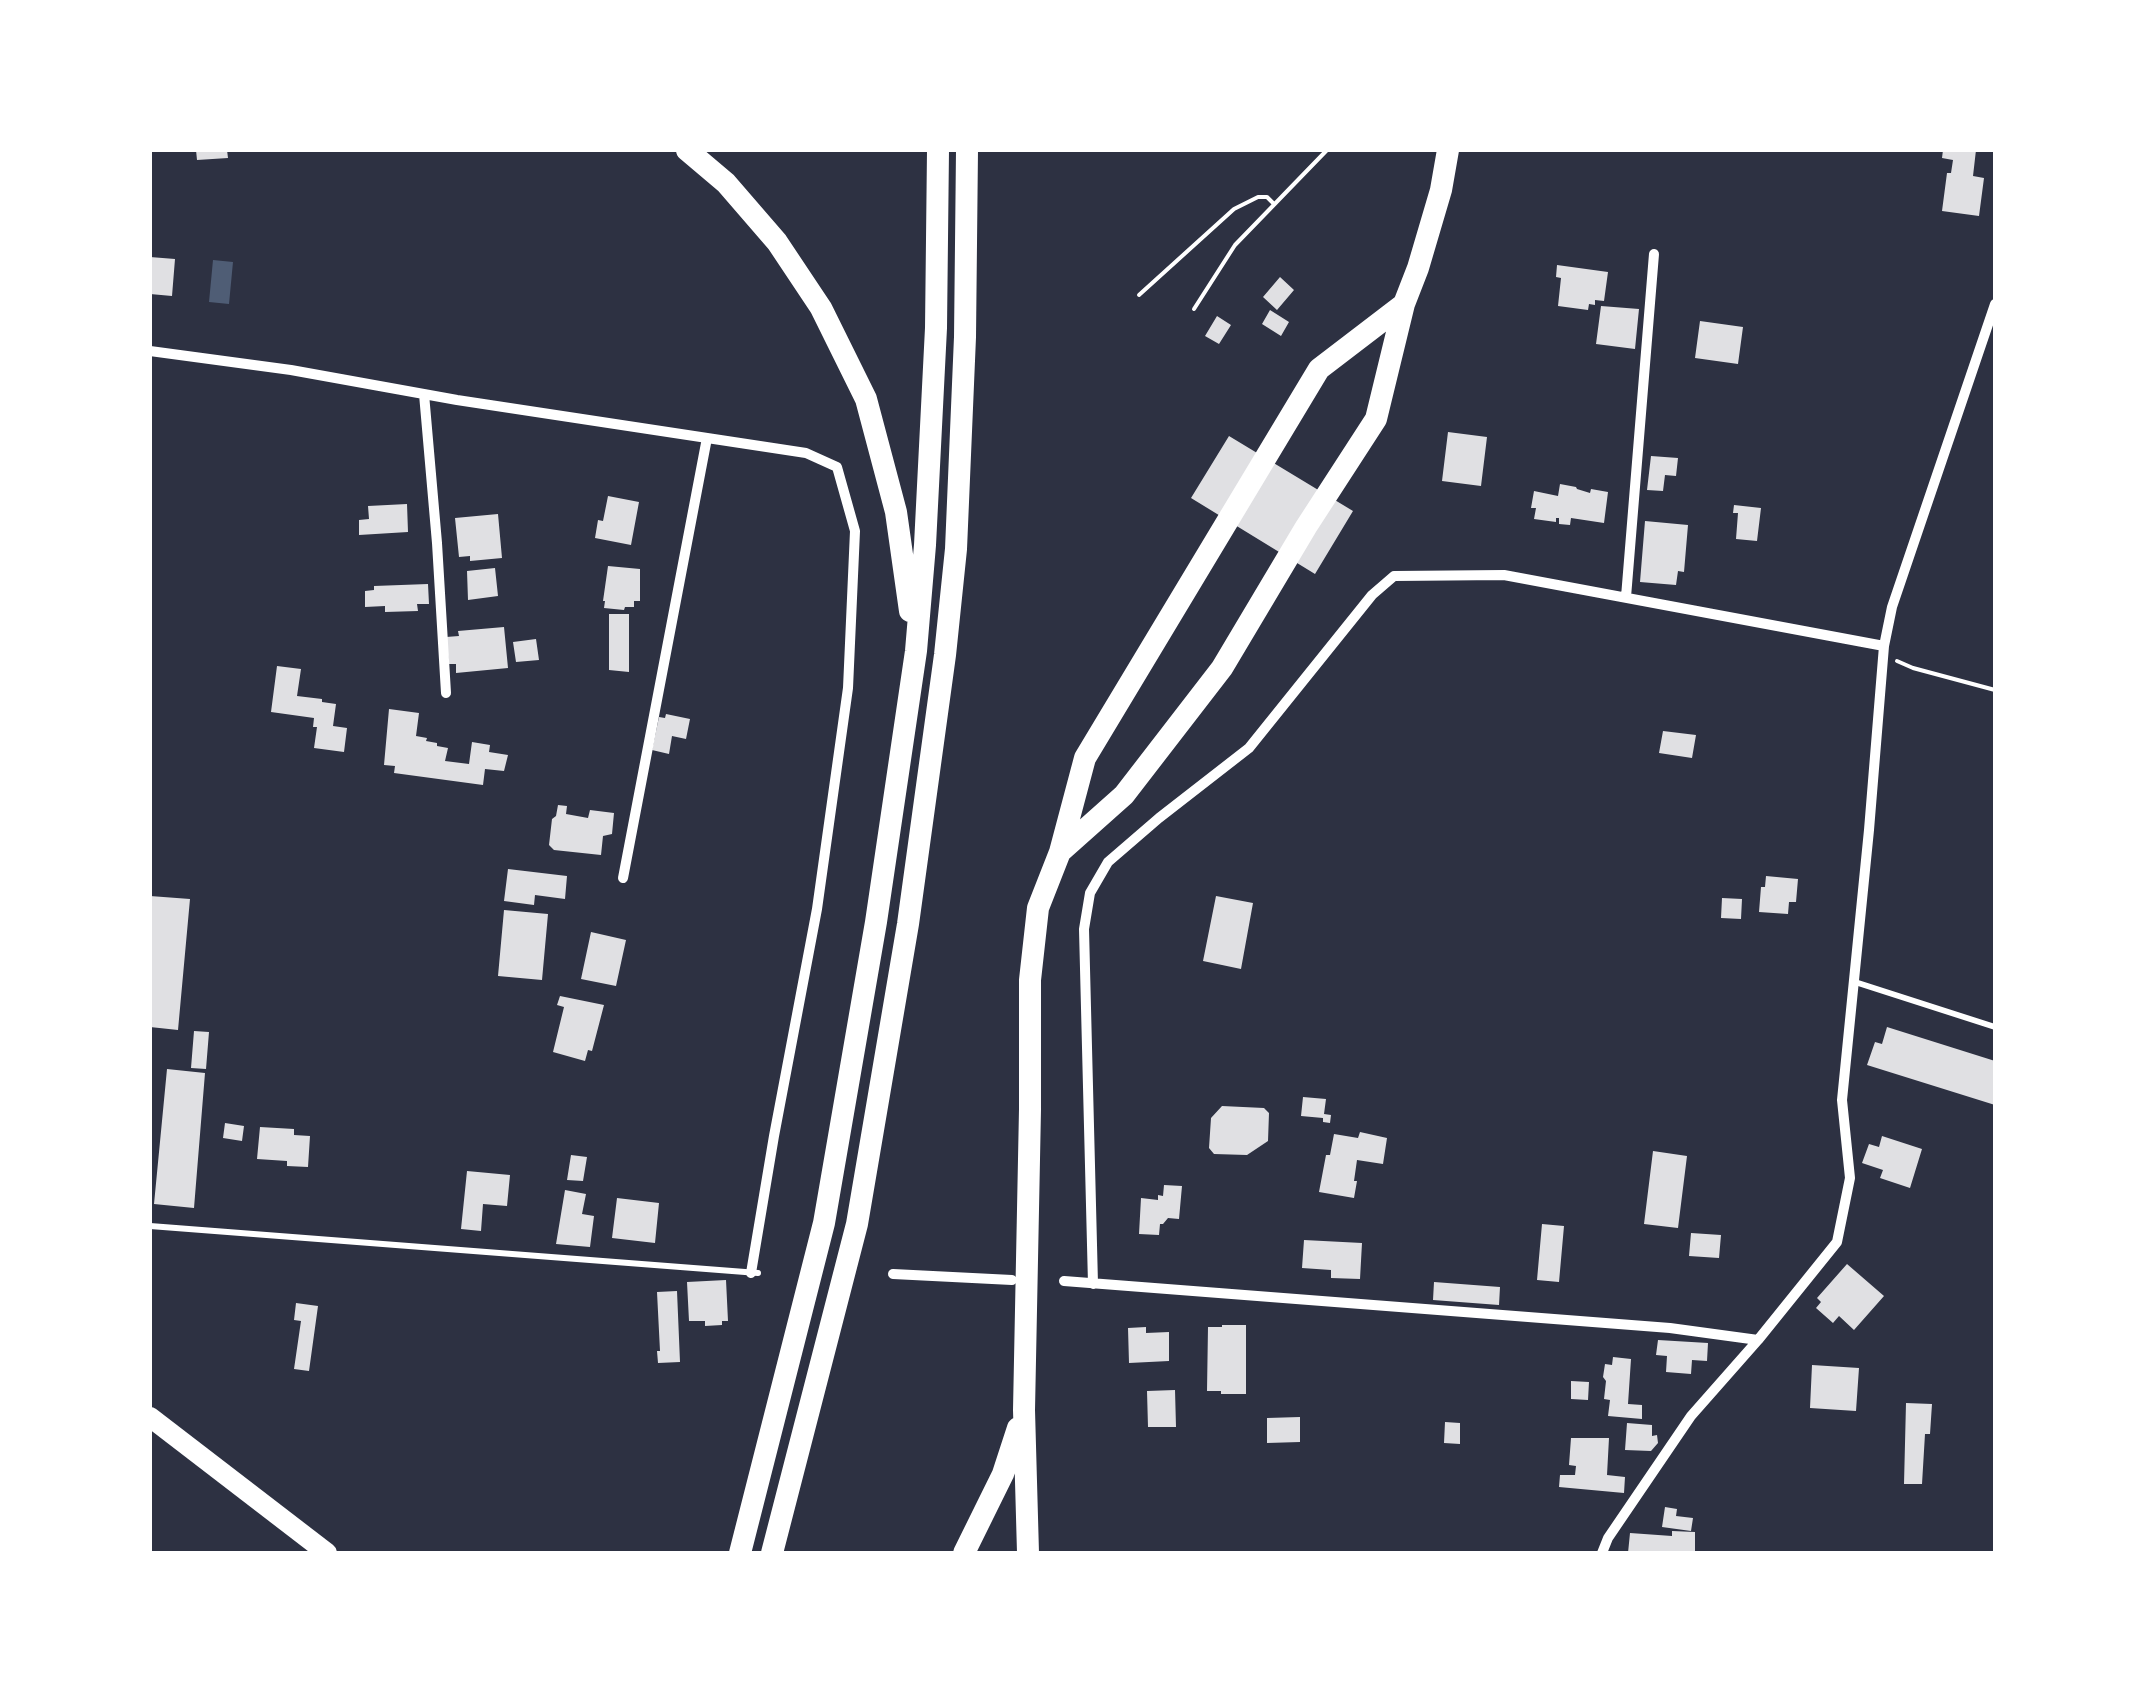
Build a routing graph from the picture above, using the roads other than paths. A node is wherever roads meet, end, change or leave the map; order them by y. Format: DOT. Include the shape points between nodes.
graph roads {
  1 [pos="687,150"];
  2 [pos="938,150"];
  3 [pos="968,150"];
  4 [pos="984,150"];
  5 [pos="1448,150"];
  6 [pos="966,231"];
  7 [pos="1654,254"];
  8 [pos="1404,304"];
  9 [pos="1995,304"];
  10 [pos="150,351"];
  11 [pos="424,394"];
  12 [pos="708,438"];
  13 [pos="1626,598"];
  14 [pos="1884,646"];
  15 [pos="916,651"];
  16 [pos="446,693"];
  17 [pos="1060,852"];
  18 [pos="623,878"];
  19 [pos="1854,981"];
  20 [pos="1995,1026"];
  21 [pos="150,1226"];
  22 [pos="754,1273"];
  23 [pos="892,1274"];
  24 [pos="1012,1280"];
  25 [pos="1064,1282"];
  26 [pos="1093,1284"];
  27 [pos="1758,1340"];
  28 [pos="1024,1410"];
  29 [pos="150,1417"];
  30 [pos="332,1552"];
  31 [pos="740,1553"];
  32 [pos="772,1553"];
  33 [pos="964,1553"];
  34 [pos="1028,1553"];
  35 [pos="1602,1553"];
  1 -- 15 [label="highway" via="778,242 821,308 866,400 896,512"];
  2 -- 15 [label="highway" via="934,368"];
  3 -- 6 [label="highway"];
  4 -- 6 [label="highway"];
  5 -- 8 [label="highway" via="1430,232"];
  6 -- 32 [label="highway" via="956,549 908,924 857,1224"];
  7 -- 13 [label="street"];
  8 -- 17 [label="highway" via="1376,419 1222,668 1124,795"];
  8 -- 17 [label="highway" via="1319,369 1085,758"];
  9 -- 14 [label="street"];
  10 -- 11 [label="street"];
  11 -- 12 [label="street"];
  11 -- 16 [label="street"];
  12 -- 18 [label="street"];
  12 -- 22 [label="street" via="806,452 837,467 856,531 848,688"];
  13 -- 14 [label="street"];
  13 -- 26 [label="street" via="1504,575 1394,576 1249,748 1108,862 1090,893 1084,929"];
  14 -- 19 [label="street"];
  15 -- 31 [label="highway" via="824,1222"];
  17 -- 28 [label="highway" via="1038,908 1030,980"];
  19 -- 20 [label="lane"];
  19 -- 27 [label="street" via="1842,1100 1850,1178 1837,1242"];
  21 -- 22 [label="lane"];
  23 -- 24 [label="street"];
  25 -- 26 [label="street"];
  26 -- 27 [label="street"];
  27 -- 35 [label="street" via="1691,1416"];
  28 -- 33 [label="highway" via="1003,1474"];
  28 -- 34 [label="highway"];
  29 -- 30 [label="main road"];
}
